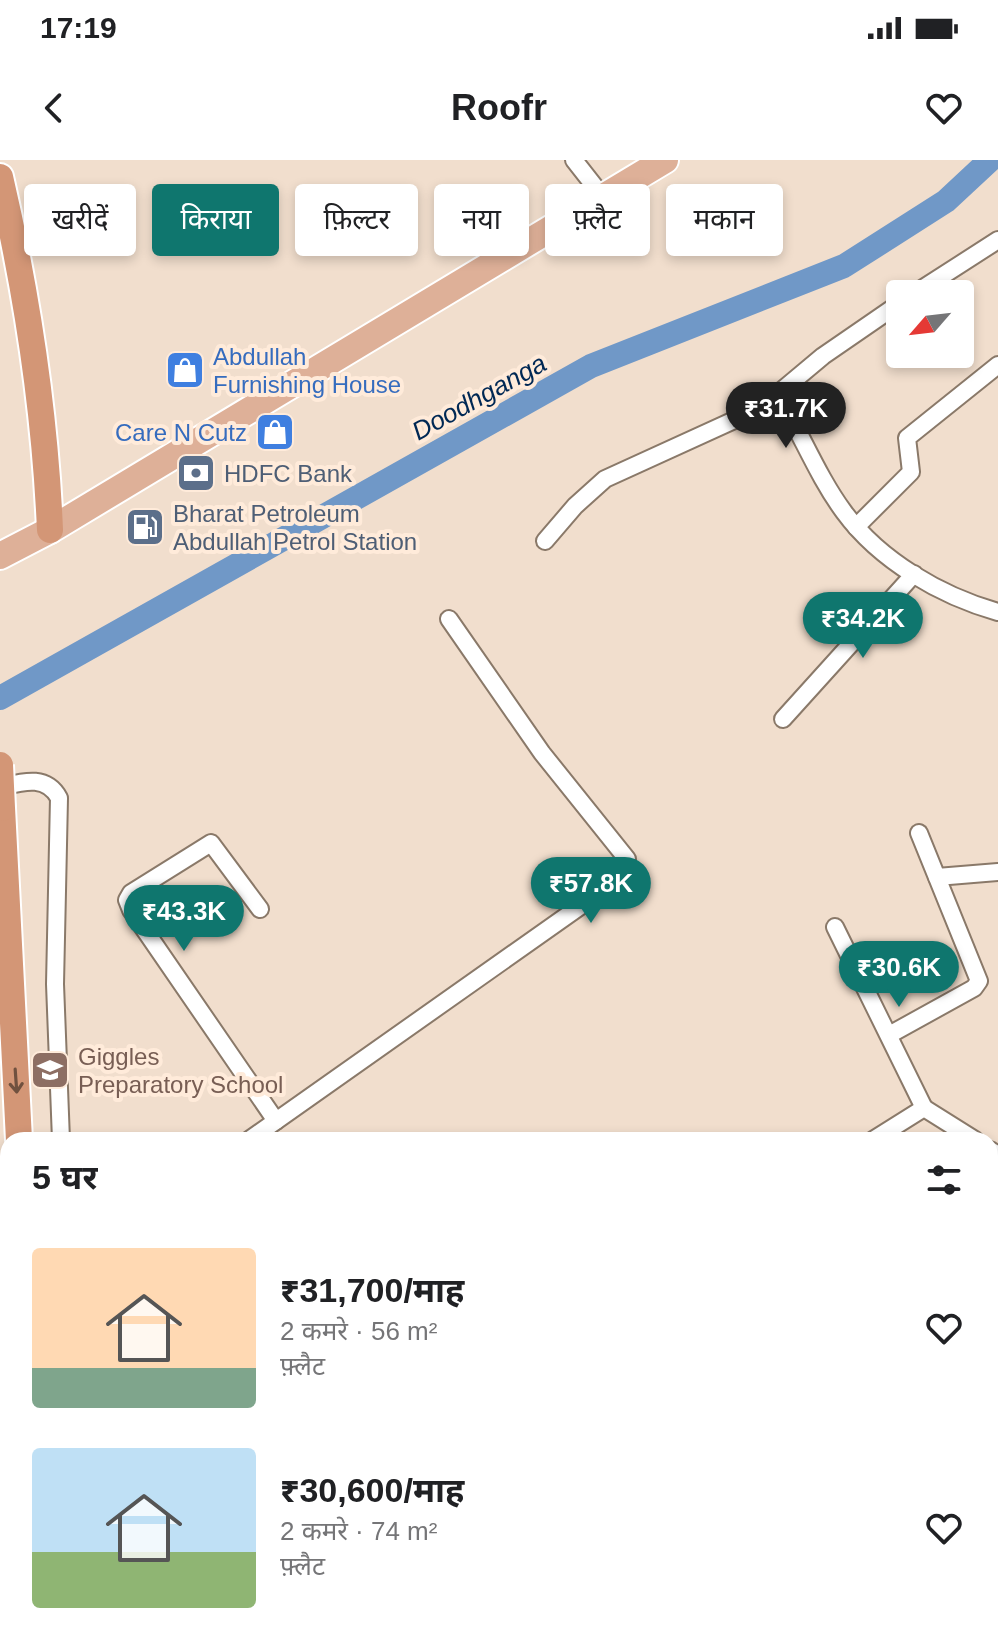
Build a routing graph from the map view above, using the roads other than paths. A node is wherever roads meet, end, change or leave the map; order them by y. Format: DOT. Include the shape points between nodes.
graph roads {
  1 [pos="574,160"];
  2 [pos="665,160"];
  3 [pos="0,177"];
  4 [pos="593,184"];
  5 [pos="625,184"];
  6 [pos="545,232"];
  7 [pos="998,240"];
  8 [pos="936,280"];
  9 [pos="886,313"];
  10 [pos="998,365"];
  11 [pos="768,402"];
  12 [pos="856,527"];
  13 [pos="50,530"];
  14 [pos="545,541"];
  15 [pos="0,556"];
  16 [pos="914,574"];
  17 [pos="998,612"];
  18 [pos="449,619"];
  19 [pos="783,719"];
  20 [pos="0,765"];
  21 [pos="1,797"];
  22 [pos="919,833"];
  23 [pos="998,872"];
  24 [pos="937,877"];
  25 [pos="260,909"];
  26 [pos="835,927"];
  27 [pos="889,1035"];
  28 [pos="924,1108"];
  29 [pos="276,1121"];
  30 [pos="19,1132"];
  31 [pos="61,1132"];
  32 [pos="260,1132"];
  33 [pos="886,1132"];
  34 [pos="962,1132"];
  1 -- 4 [label="street"];
  2 -- 5 [label="main road"];
  3 -- 13 [label="highway" via="29,338"];
  6 -- 13 [label="main road"];
  7 -- 8 [label="street"];
  9 -- 11 [label="street"];
  10 -- 12 [label="street" via="907,438 911,472"];
  11 -- 12 [label="street" via="786,409"];
  11 -- 14 [label="street" via="605,479"];
  12 -- 16 [label="street"];
  13 -- 15 [label="main road"];
  16 -- 17 [label="street"];
  16 -- 19 [label="street"];
  18 -- 29 [label="street" via="542,753 627,859 626,874"];
  20 -- 21 [label="highway, bridge"];
  21 -- 30 [label="highway, one-way"];
  21 -- 31 [label="street" via="31,780 43,782 59,798 55,984"];
  22 -- 24 [label="street"];
  23 -- 24 [label="street"];
  24 -- 27 [label="street" via="979,981"];
  25 -- 29 [label="street" via="211,843 127,900"];
  26 -- 27 [label="street"];
  27 -- 28 [label="street"];
  28 -- 33 [label="street"];
  28 -- 34 [label="street"];
  29 -- 32 [label="street"];
}
